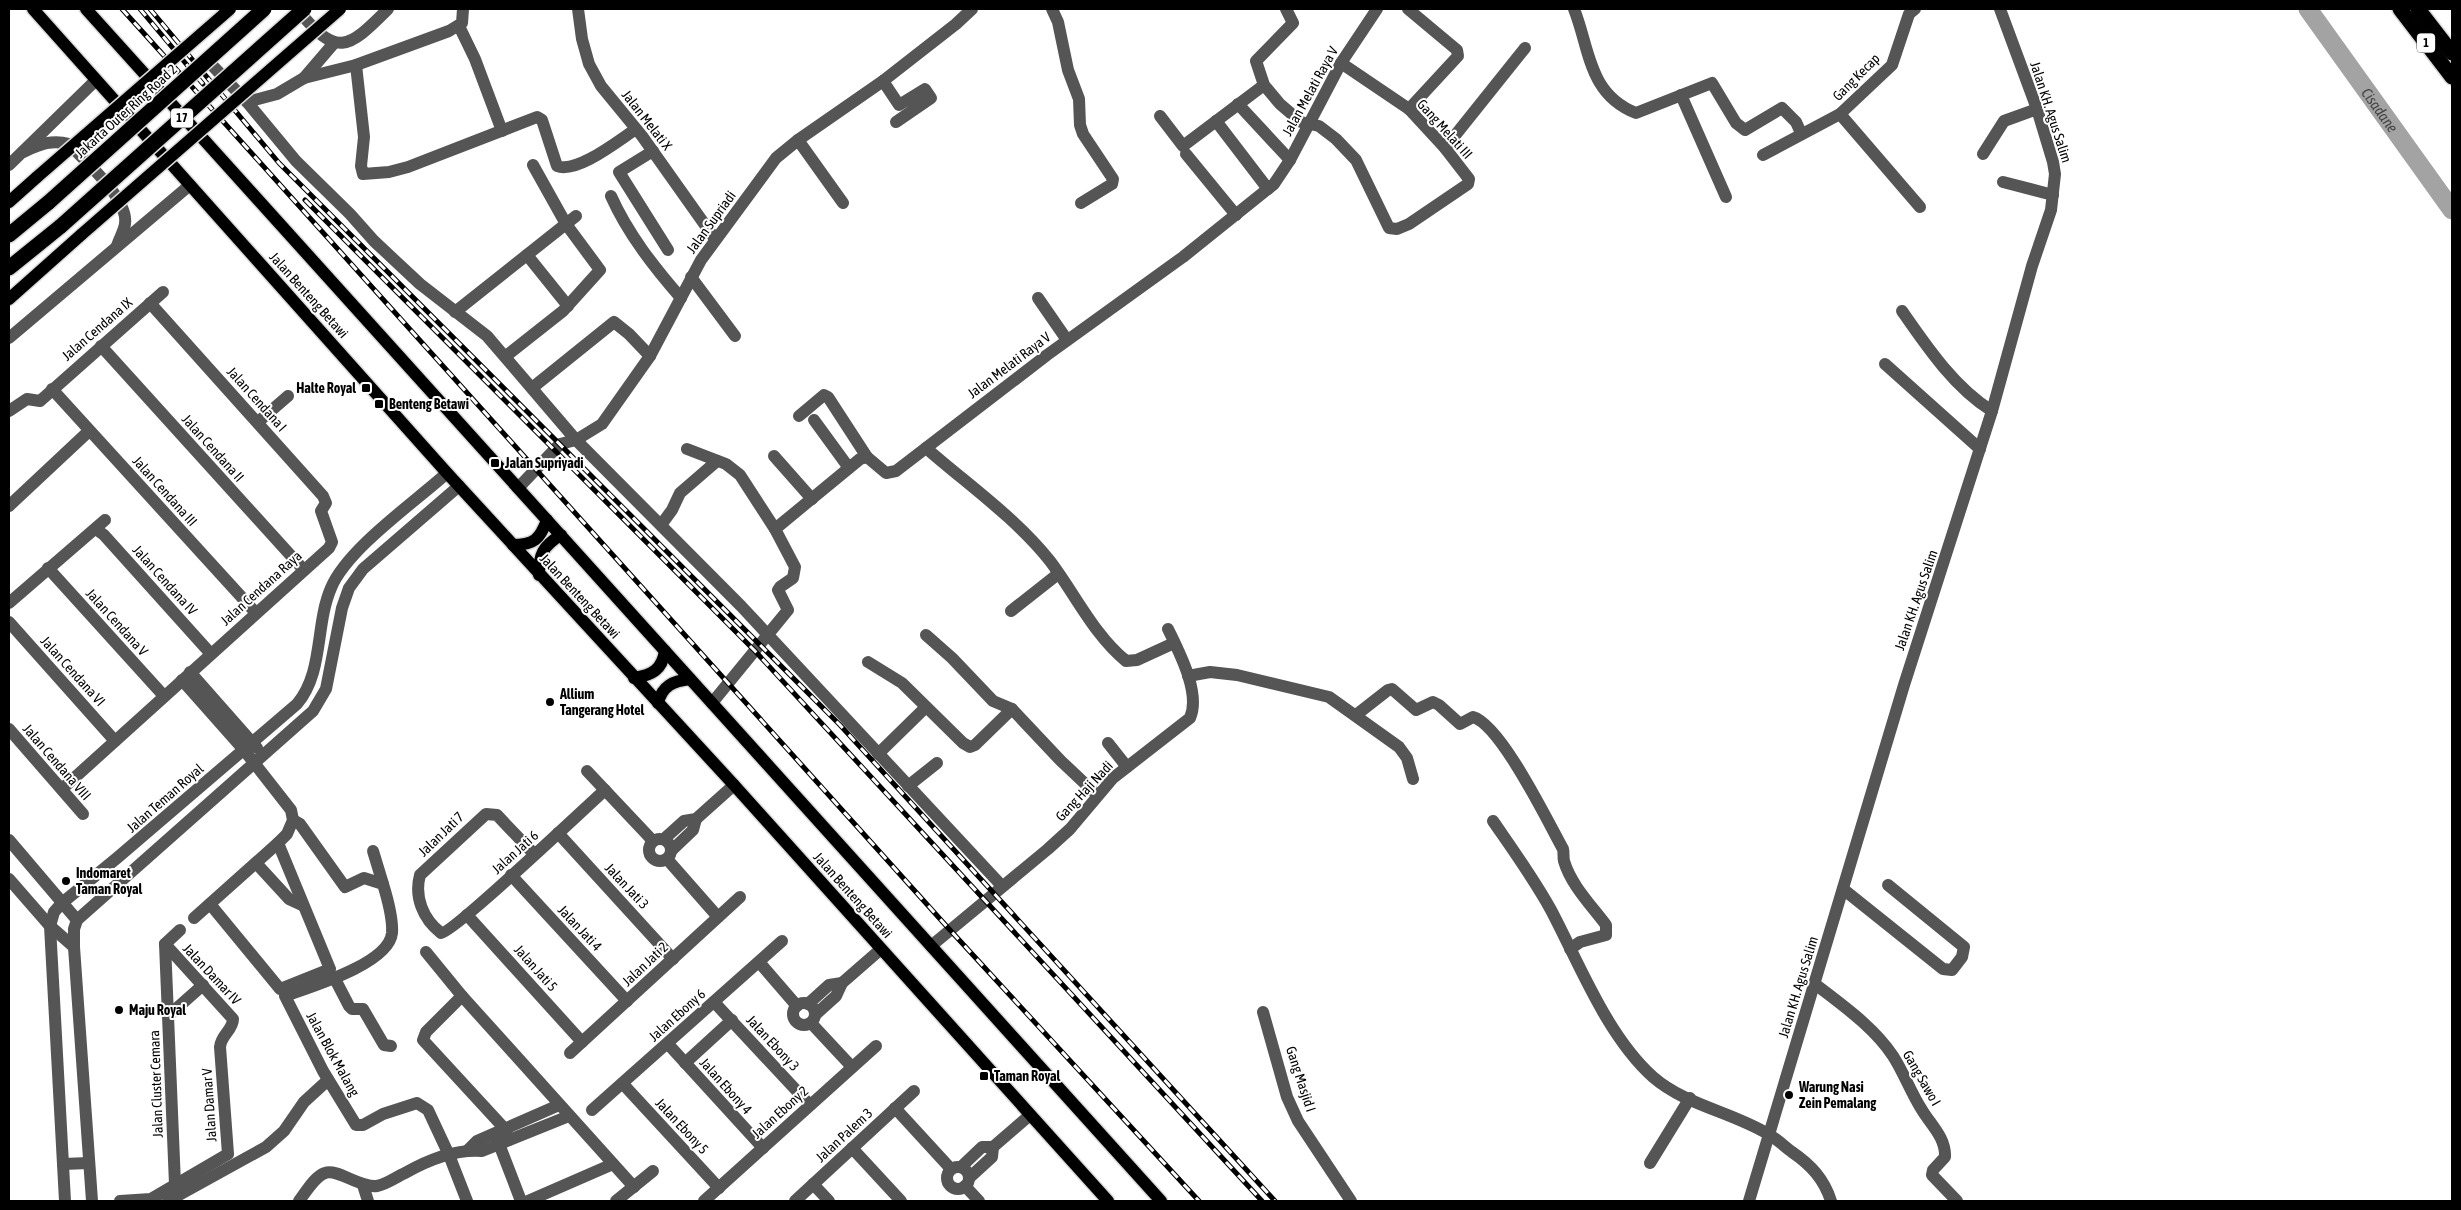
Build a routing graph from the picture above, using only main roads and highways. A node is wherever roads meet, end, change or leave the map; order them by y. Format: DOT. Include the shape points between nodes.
graph roads {
  1 [pos="33,9"];
  2 [pos="86,9"];
  3 [pos="230,9"];
  4 [pos="264,9"];
  5 [pos="304,9"];
  6 [pos="340,9"];
  7 [pos="2400,9"];
  8 [pos="2418,9"];
  9 [pos="2452,53"];
  10 [pos="2452,77"];
  11 [pos="9,202"];
  12 [pos="9,235"];
  13 [pos="9,268"];
  14 [pos="9,299"];
  15 [pos="547,520"];
  16 [pos="561,535"];
  17 [pos="513,545"];
  18 [pos="539,575"];
  19 [pos="665,651"];
  20 [pos="634,678"];
  21 [pos="690,679"];
  22 [pos="658,703"];
  23 [pos="1108,1201"];
  24 [pos="1161,1201"];
  1 -- 17 [label="main road, Jalan Benteng Betawi"];
  2 -- 15 [label="main road, Jalan Benteng Betawi"];
  3 -- 11 [label="main road, bridge"];
  4 -- 12 [label="highway, Jakarta Outer Ring Road 2 / 17, bridge"];
  5 -- 13 [label="highway, 17, bridge" via="61,226"];
  6 -- 14 [label="main road, bridge"];
  7 -- 10 [label="highway, 1"];
  8 -- 9 [label="highway, 1"];
  15 -- 16 [label="main road, Jalan Benteng Betawi"];
  15 -- 17 [label="main road" via="536,541"];
  16 -- 18 [label="main road" via="542,551"];
  16 -- 19 [label="main road, Jalan Benteng Betawi"];
  17 -- 18 [label="main road, Jalan Benteng Betawi"];
  18 -- 20 [label="main road, Jalan Benteng Betawi"];
  19 -- 20 [label="main road" via="659,669"];
  19 -- 21 [label="main road, Jalan Benteng Betawi"];
  20 -- 22 [label="main road, Jalan Benteng Betawi"];
  21 -- 22 [label="main road" via="664,688"];
  21 -- 24 [label="main road, Jalan Benteng Betawi"];
  22 -- 23 [label="main road, Jalan Benteng Betawi"];
}
